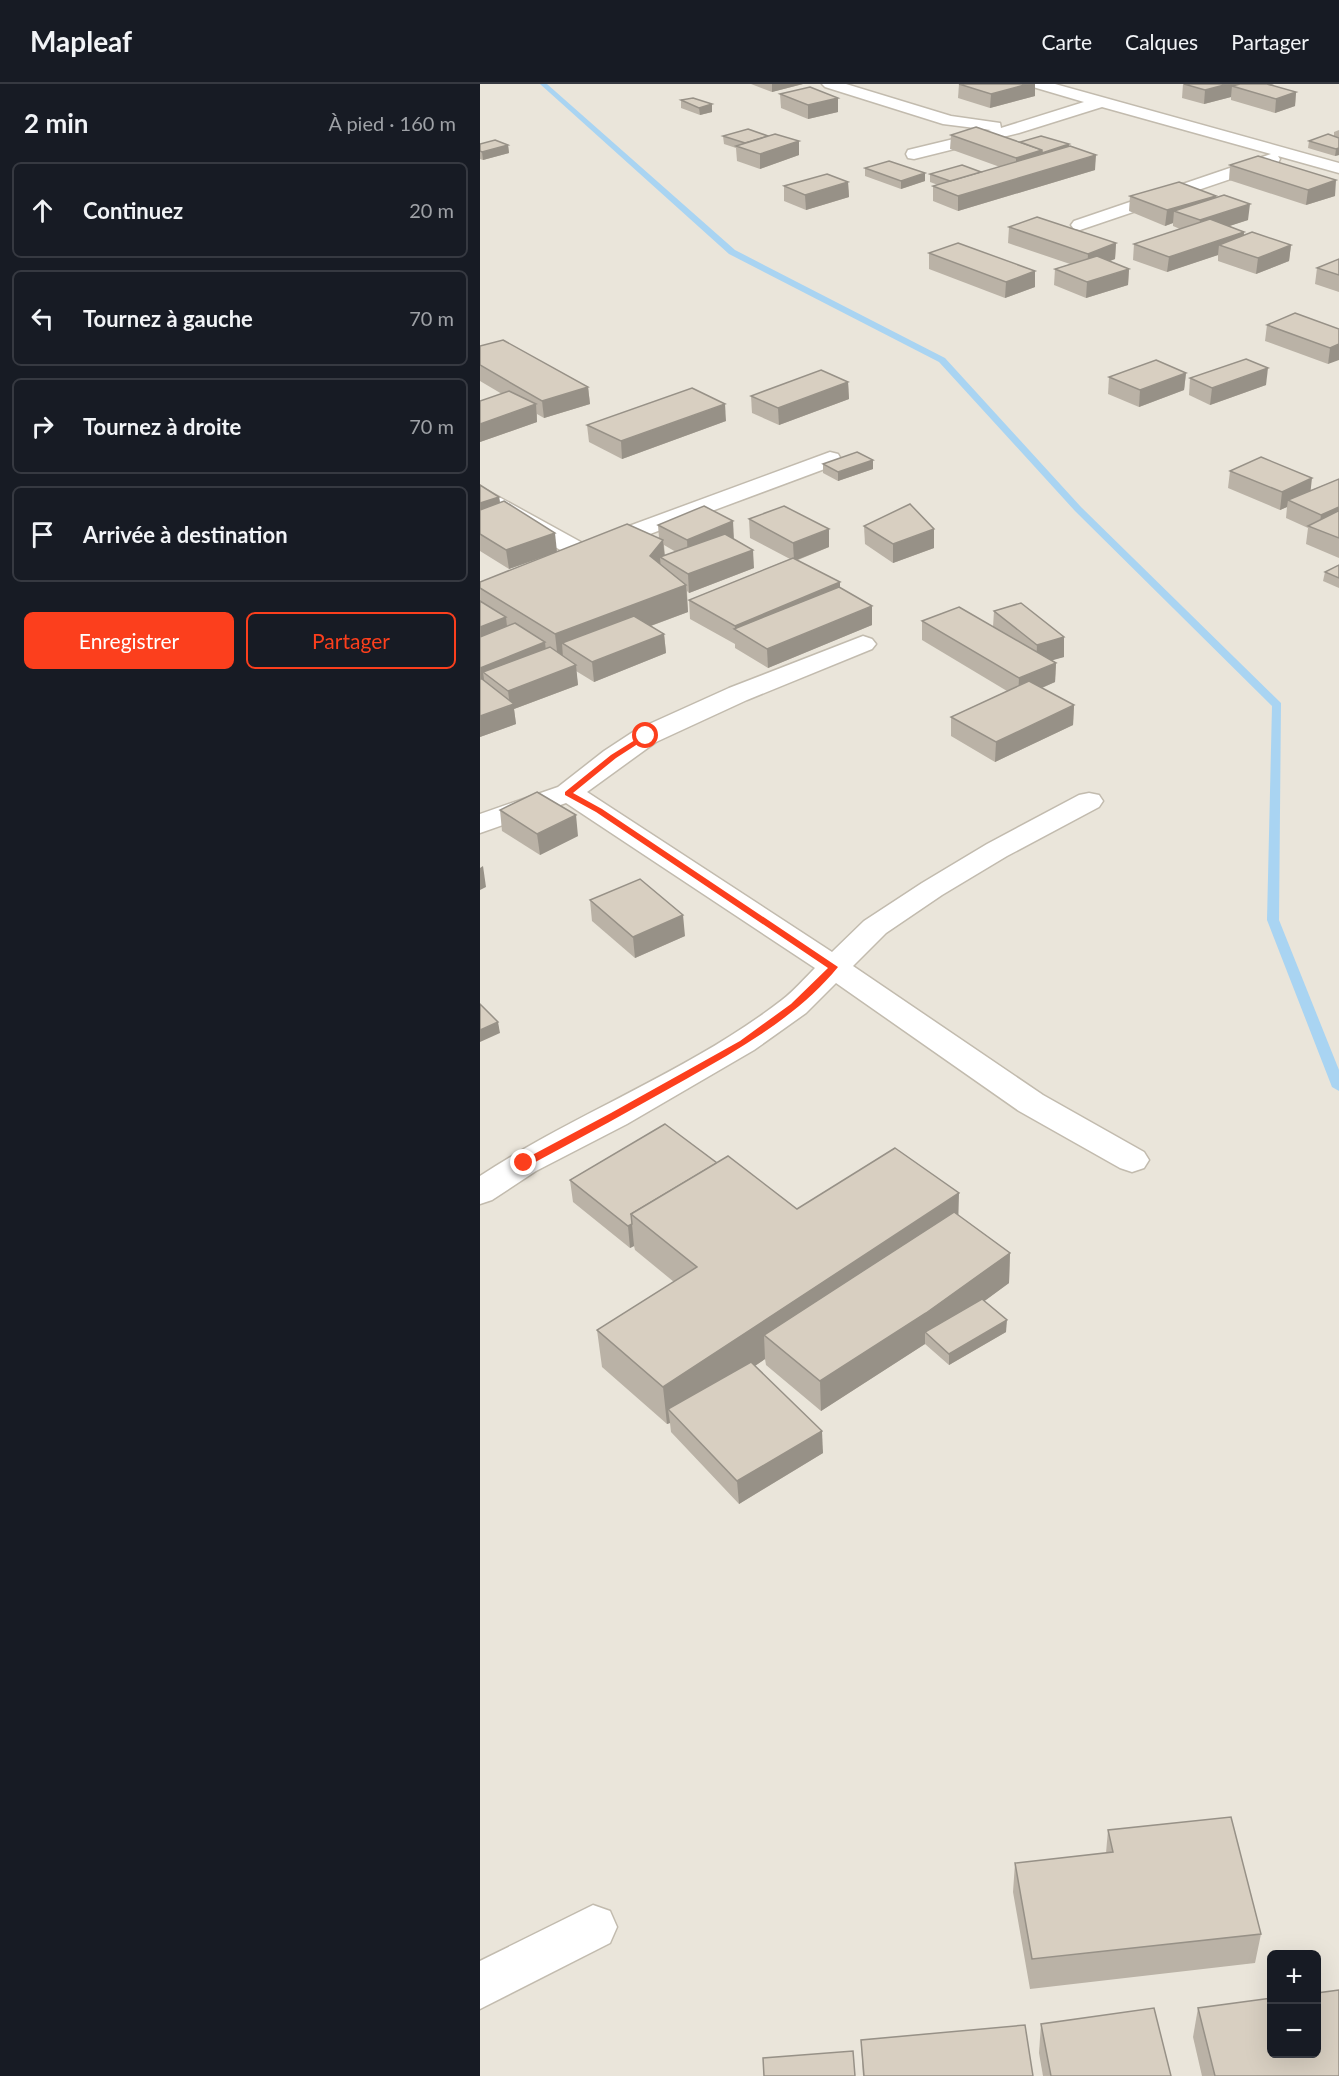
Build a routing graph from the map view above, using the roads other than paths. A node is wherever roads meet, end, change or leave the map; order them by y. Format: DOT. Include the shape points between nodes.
graph roads {
  1 [pos="830,84"];
  2 [pos="1038,84"];
  3 [pos="1101,84"];
  4 [pos="1062,92"];
  5 [pos="1100,102"];
  6 [pos="1013,130"];
  7 [pos="914,154"];
  8 [pos="1288,154"];
  9 [pos="1339,168"];
  10 [pos="1080,225"];
  11 [pos="830,459"];
  12 [pos="480,496"];
  13 [pos="581,552"];
  14 [pos="550,564"];
  15 [pos="863,644"];
  16 [pos="568,793"];
  17 [pos="1089,801"];
  18 [pos="480,824"];
  19 [pos="834,967"];
  20 [pos="1132,1160"];
  21 [pos="480,1192"];
  22 [pos="593,1927"];
  23 [pos="480,1986"];
  1 -- 6 [label="street" via="949,121"];
  2 -- 4 [label="street"];
  3 -- 4 [label="street"];
  4 -- 5 [label="street"];
  5 -- 6 [label="street"];
  5 -- 8 [label="street"];
  6 -- 7 [label="street"];
  8 -- 9 [label="street"];
  8 -- 10 [label="street"];
  11 -- 13 [label="street"];
  12 -- 13 [label="street"];
  13 -- 14 [label="street"];
  15 -- 16 [label="street" via="646,736"];
  16 -- 18 [label="street"];
  16 -- 19 [label="street"];
  17 -- 19 [label="street" via="932,889 875,927"];
  19 -- 20 [label="street" via="1031,1103"];
  19 -- 21 [label="street" via="795,1006 743,1043 524,1163"];
  22 -- 23 [label="street"];
}
